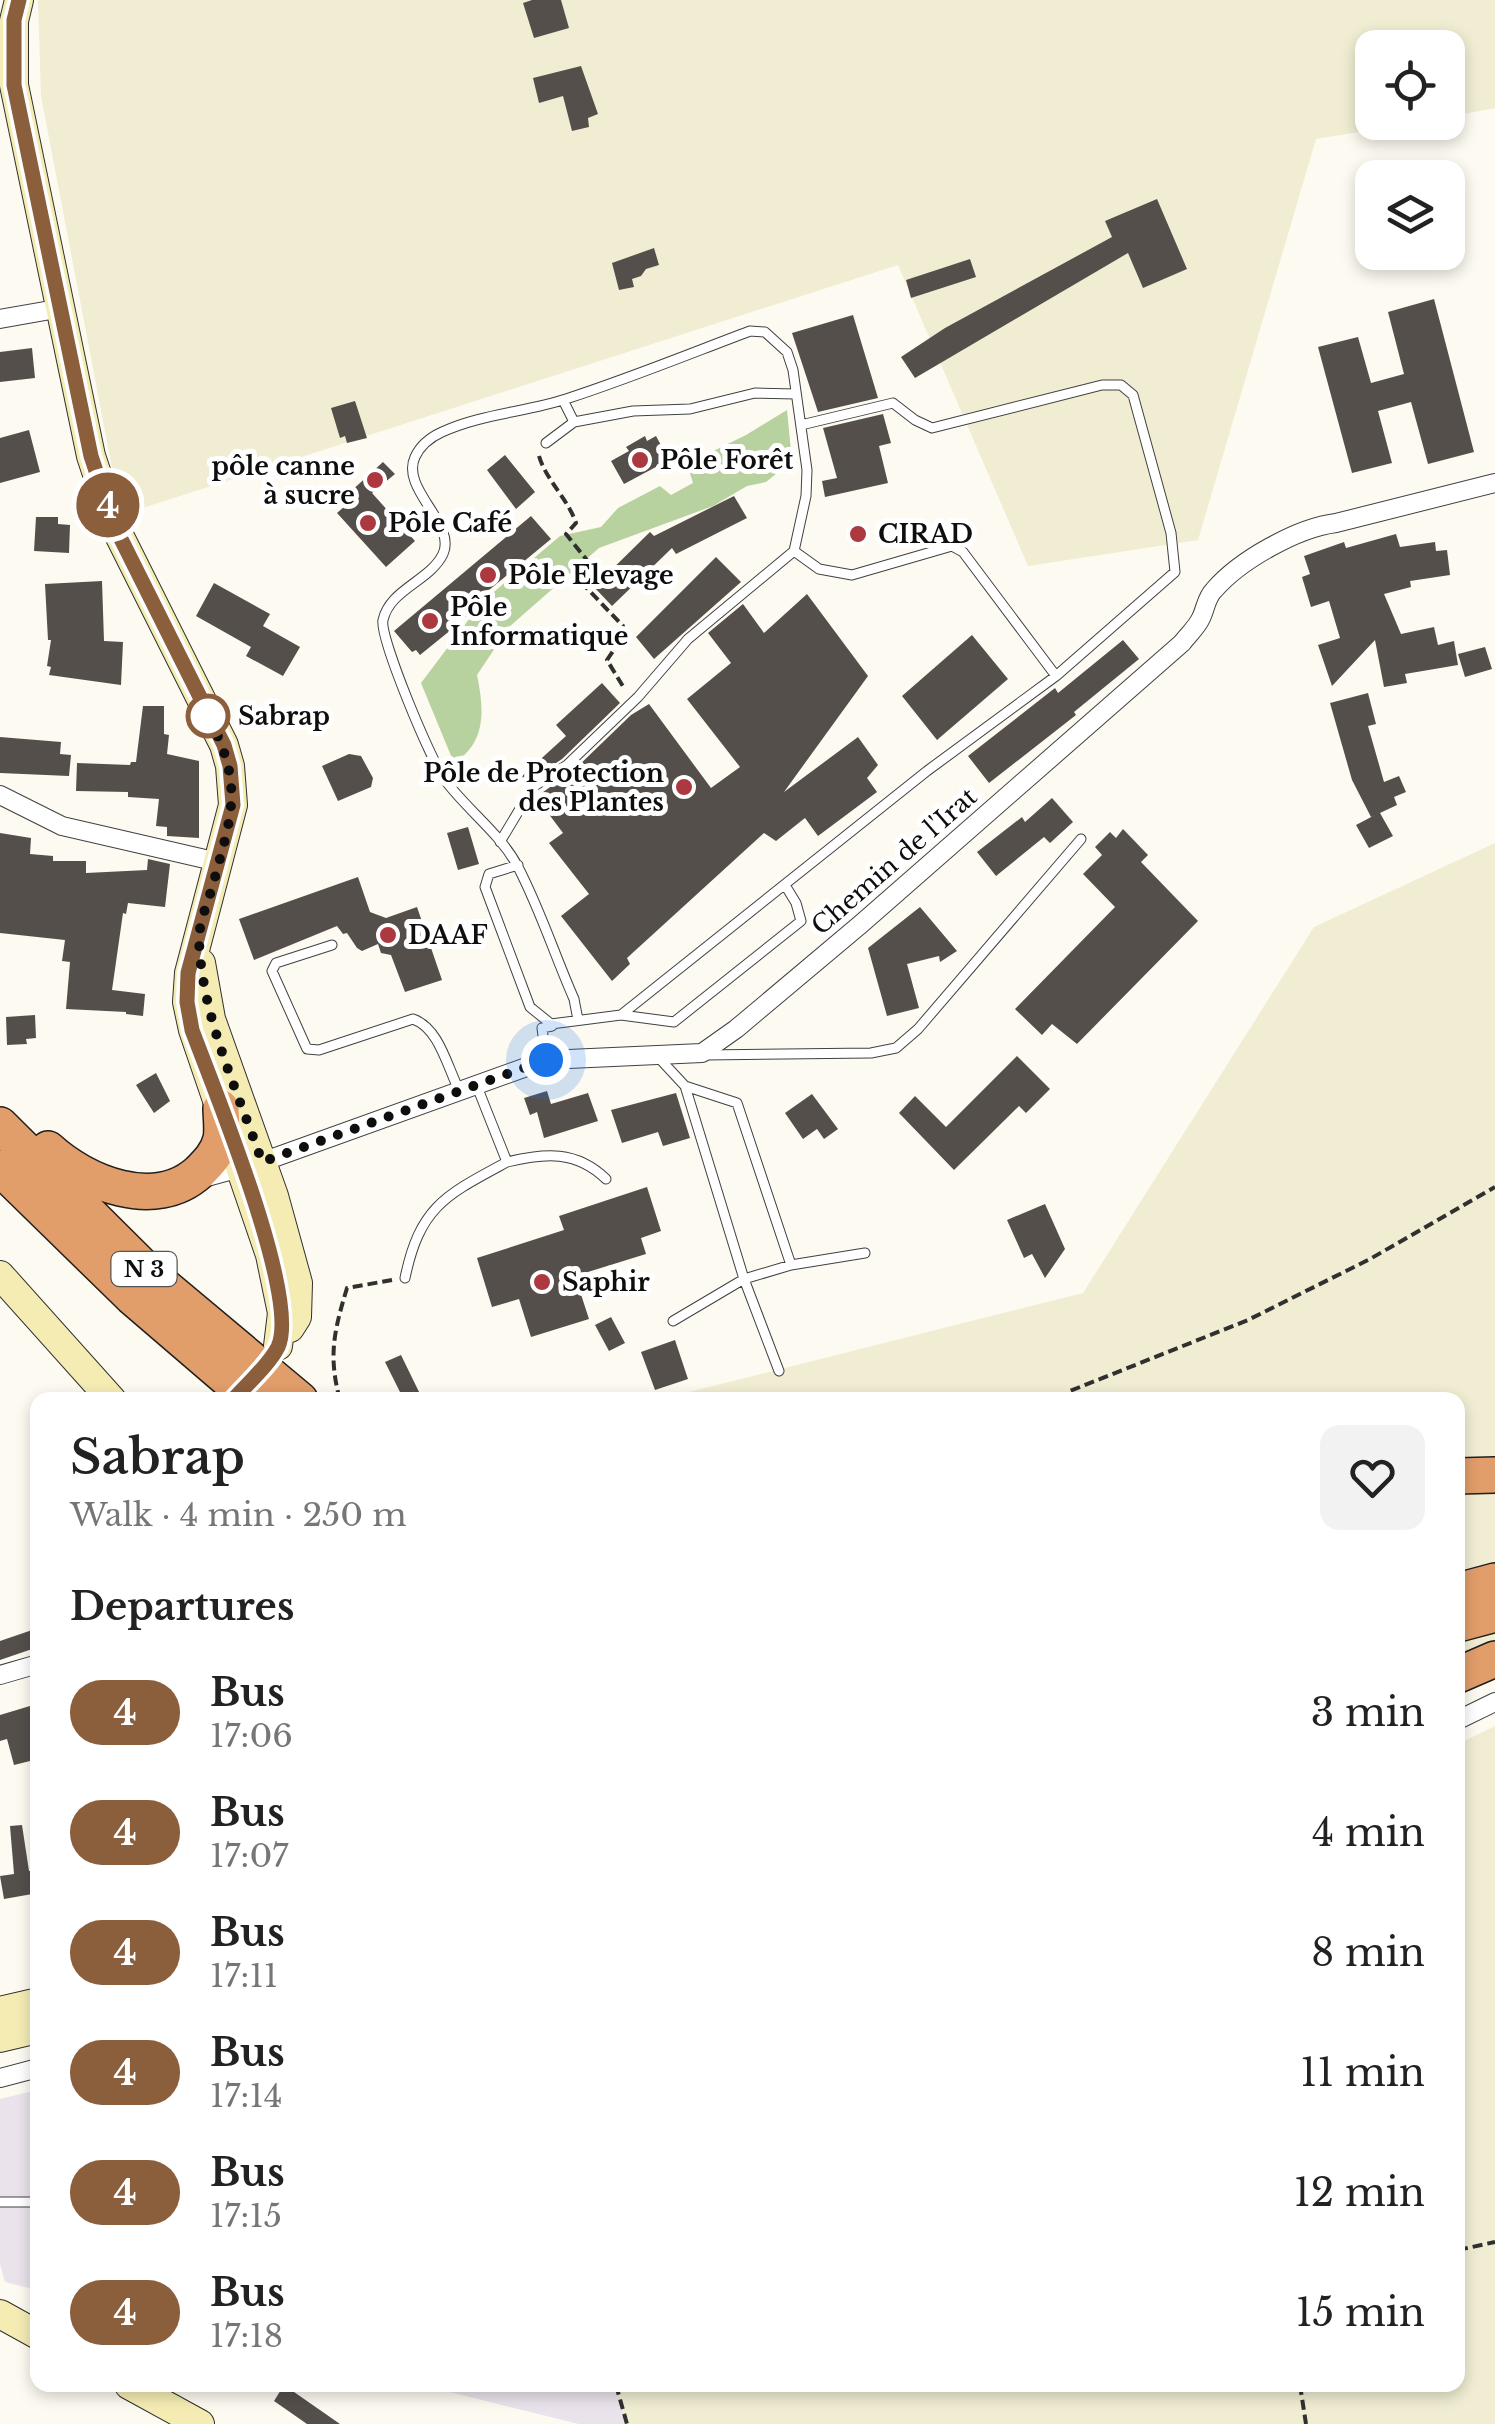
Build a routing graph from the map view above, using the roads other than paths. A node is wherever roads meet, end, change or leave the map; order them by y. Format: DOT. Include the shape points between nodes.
graph roads {
  1 [pos="19,0"];
  2 [pos="62,308"];
  3 [pos="0,319"];
  4 [pos="796,394"];
  5 [pos="563,400"];
  6 [pos="574,422"];
  7 [pos="800,425"];
  8 [pos="546,443"];
  9 [pos="1495,483"];
  10 [pos="794,551"];
  11 [pos="1056,676"];
  12 [pos="0,795"];
  13 [pos="1080,839"];
  14 [pos="500,842"];
  15 [pos="218,862"];
  16 [pos="518,865"];
  17 [pos="786,886"];
  18 [pos="199,933"];
  19 [pos="332,945"];
  20 [pos="621,1015"];
  21 [pos="578,1020"];
  22 [pos="192,1030"];
  23 [pos="658,1056"];
  24 [pos="546,1060"];
  25 [pos="685,1086"];
  26 [pos="467,1087"];
  27 [pos="0,1105"];
  28 [pos="221,1108"];
  29 [pos="0,1126"];
  30 [pos="508,1162"];
  31 [pos="252,1164"];
  32 [pos="0,1168"];
  33 [pos="606,1179"];
  34 [pos="166,1189"];
  35 [pos="865,1253"];
  36 [pos="791,1264"];
  37 [pos="0,1274"];
  38 [pos="405,1278"];
  39 [pos="744,1280"];
  40 [pos="673,1320"];
  41 [pos="194,1352"];
  42 [pos="779,1371"];
  43 [pos="105,1392"];
  44 [pos="236,1392"];
  45 [pos="242,1392"];
  46 [pos="290,1392"];
  47 [pos="1495,1475"];
  48 [pos="1465,1476"];
  49 [pos="1495,1580"];
  50 [pos="1465,1589"];
  51 [pos="1495,1614"];
  52 [pos="1465,1622"];
  53 [pos="1495,1658"];
  54 [pos="30,1666"];
  55 [pos="1465,1672"];
  56 [pos="0,1675"];
  57 [pos="1495,1702"];
  58 [pos="1465,1717"];
  59 [pos="30,2004"];
  60 [pos="0,2011"];
  61 [pos="30,2031"];
  62 [pos="0,2038"];
  63 [pos="30,2070"];
  64 [pos="0,2078"];
  65 [pos="0,2202"];
  66 [pos="30,2202"];
  67 [pos="142,2392"];
  68 [pos="200,2424"];
  1 -- 2 [label="main road" via="14,85"];
  2 -- 3 [label="street"];
  2 -- 15 [label="main road" via="91,456 114,525 227,755 233,805"];
  4 -- 5 [label="lane" via="787,352 766,332 750,331"];
  4 -- 6 [label="lane" via="755,392 690,409"];
  4 -- 7 [label="lane"];
  5 -- 6 [label="lane"];
  5 -- 14 [label="lane" via="458,425 425,443 412,465 414,478 442,532 444,553 394,600 381,626 438,768"];
  6 -- 8 [label="lane"];
  7 -- 10 [label="lane" via="806,496"];
  7 -- 11 [label="lane" via="893,403 932,428 1102,385 1121,385 1132,395 1176,572"];
  9 -- 23 [label="street, Chemin de l'Irat" via="1314,526 1230,575 1211,592 1182,643 847,936 702,1053"];
  10 -- 11 [label="lane" via="819,569 852,575 952,546 964,552"];
  10 -- 14 [label="lane" via="688,639 567,765 533,787"];
  11 -- 17 [label="lane"];
  12 -- 15 [label="street" via="62,826"];
  13 -- 23 [label="lane" via="896,1048 871,1054"];
  14 -- 16 [label="lane"];
  15 -- 18 [label="main road"];
  16 -- 21 [label="lane"];
  16 -- 21 [label="lane" via="489,874 486,887 530,1008 551,1024"];
  17 -- 20 [label="lane"];
  17 -- 20 [label="lane" via="800,917 794,928 674,1022"];
  18 -- 22 [label="main road" via="188,988"];
  18 -- 31 [label="main road" via="202,985"];
  19 -- 26 [label="lane" via="276,963 272,971 307,1049 413,1019 426,1023"];
  20 -- 21 [label="lane"];
  21 -- 24 [label="lane" via="542,1028"];
  22 -- 28 [label="main road"];
  22 -- 31 [label="main road" via="217,1069"];
  23 -- 24 [label="street, Chemin de l'Irat"];
  23 -- 25 [label="lane"];
  24 -- 26 [label="street, Chemin de l'Irat"];
  25 -- 36 [label="lane" via="737,1104"];
  25 -- 39 [label="lane"];
  26 -- 30 [label="lane"];
  26 -- 31 [label="street, Chemin de l'Irat"];
  27 -- 34 [label="highway" via="58,1158 96,1182 135,1191"];
  28 -- 31 [label="main road"];
  28 -- 34 [label="highway" via="213,1158"];
  29 -- 46 [label="highway, N 3" via="152,1276"];
  30 -- 33 [label="lane" via="543,1154 571,1157"];
  30 -- 38 [label="lane" via="440,1203 412,1246"];
  31 -- 31 [label="main road" via="282,1313 278,1346 296,1318 298,1283"];
  31 -- 34 [label="street, Chemin de l'Irat"];
  32 -- 41 [label="highway, N 3"];
  35 -- 36 [label="lane"];
  36 -- 39 [label="lane"];
  37 -- 43 [label="main road"];
  39 -- 40 [label="lane"];
  39 -- 42 [label="lane"];
  41 -- 44 [label="highway, N 3"];
  41 -- 45 [label="highway, N 3"];
  47 -- 48 [label="highway"];
  49 -- 50 [label="highway"];
  51 -- 52 [label="highway"];
  53 -- 55 [label="highway"];
  54 -- 56 [label="street"];
  57 -- 58 [label="street"];
  59 -- 60 [label="main road"];
  61 -- 62 [label="main road"];
  63 -- 64 [label="street"];
  65 -- 66 [label="lane"];
  67 -- 68 [label="main road"];
}
